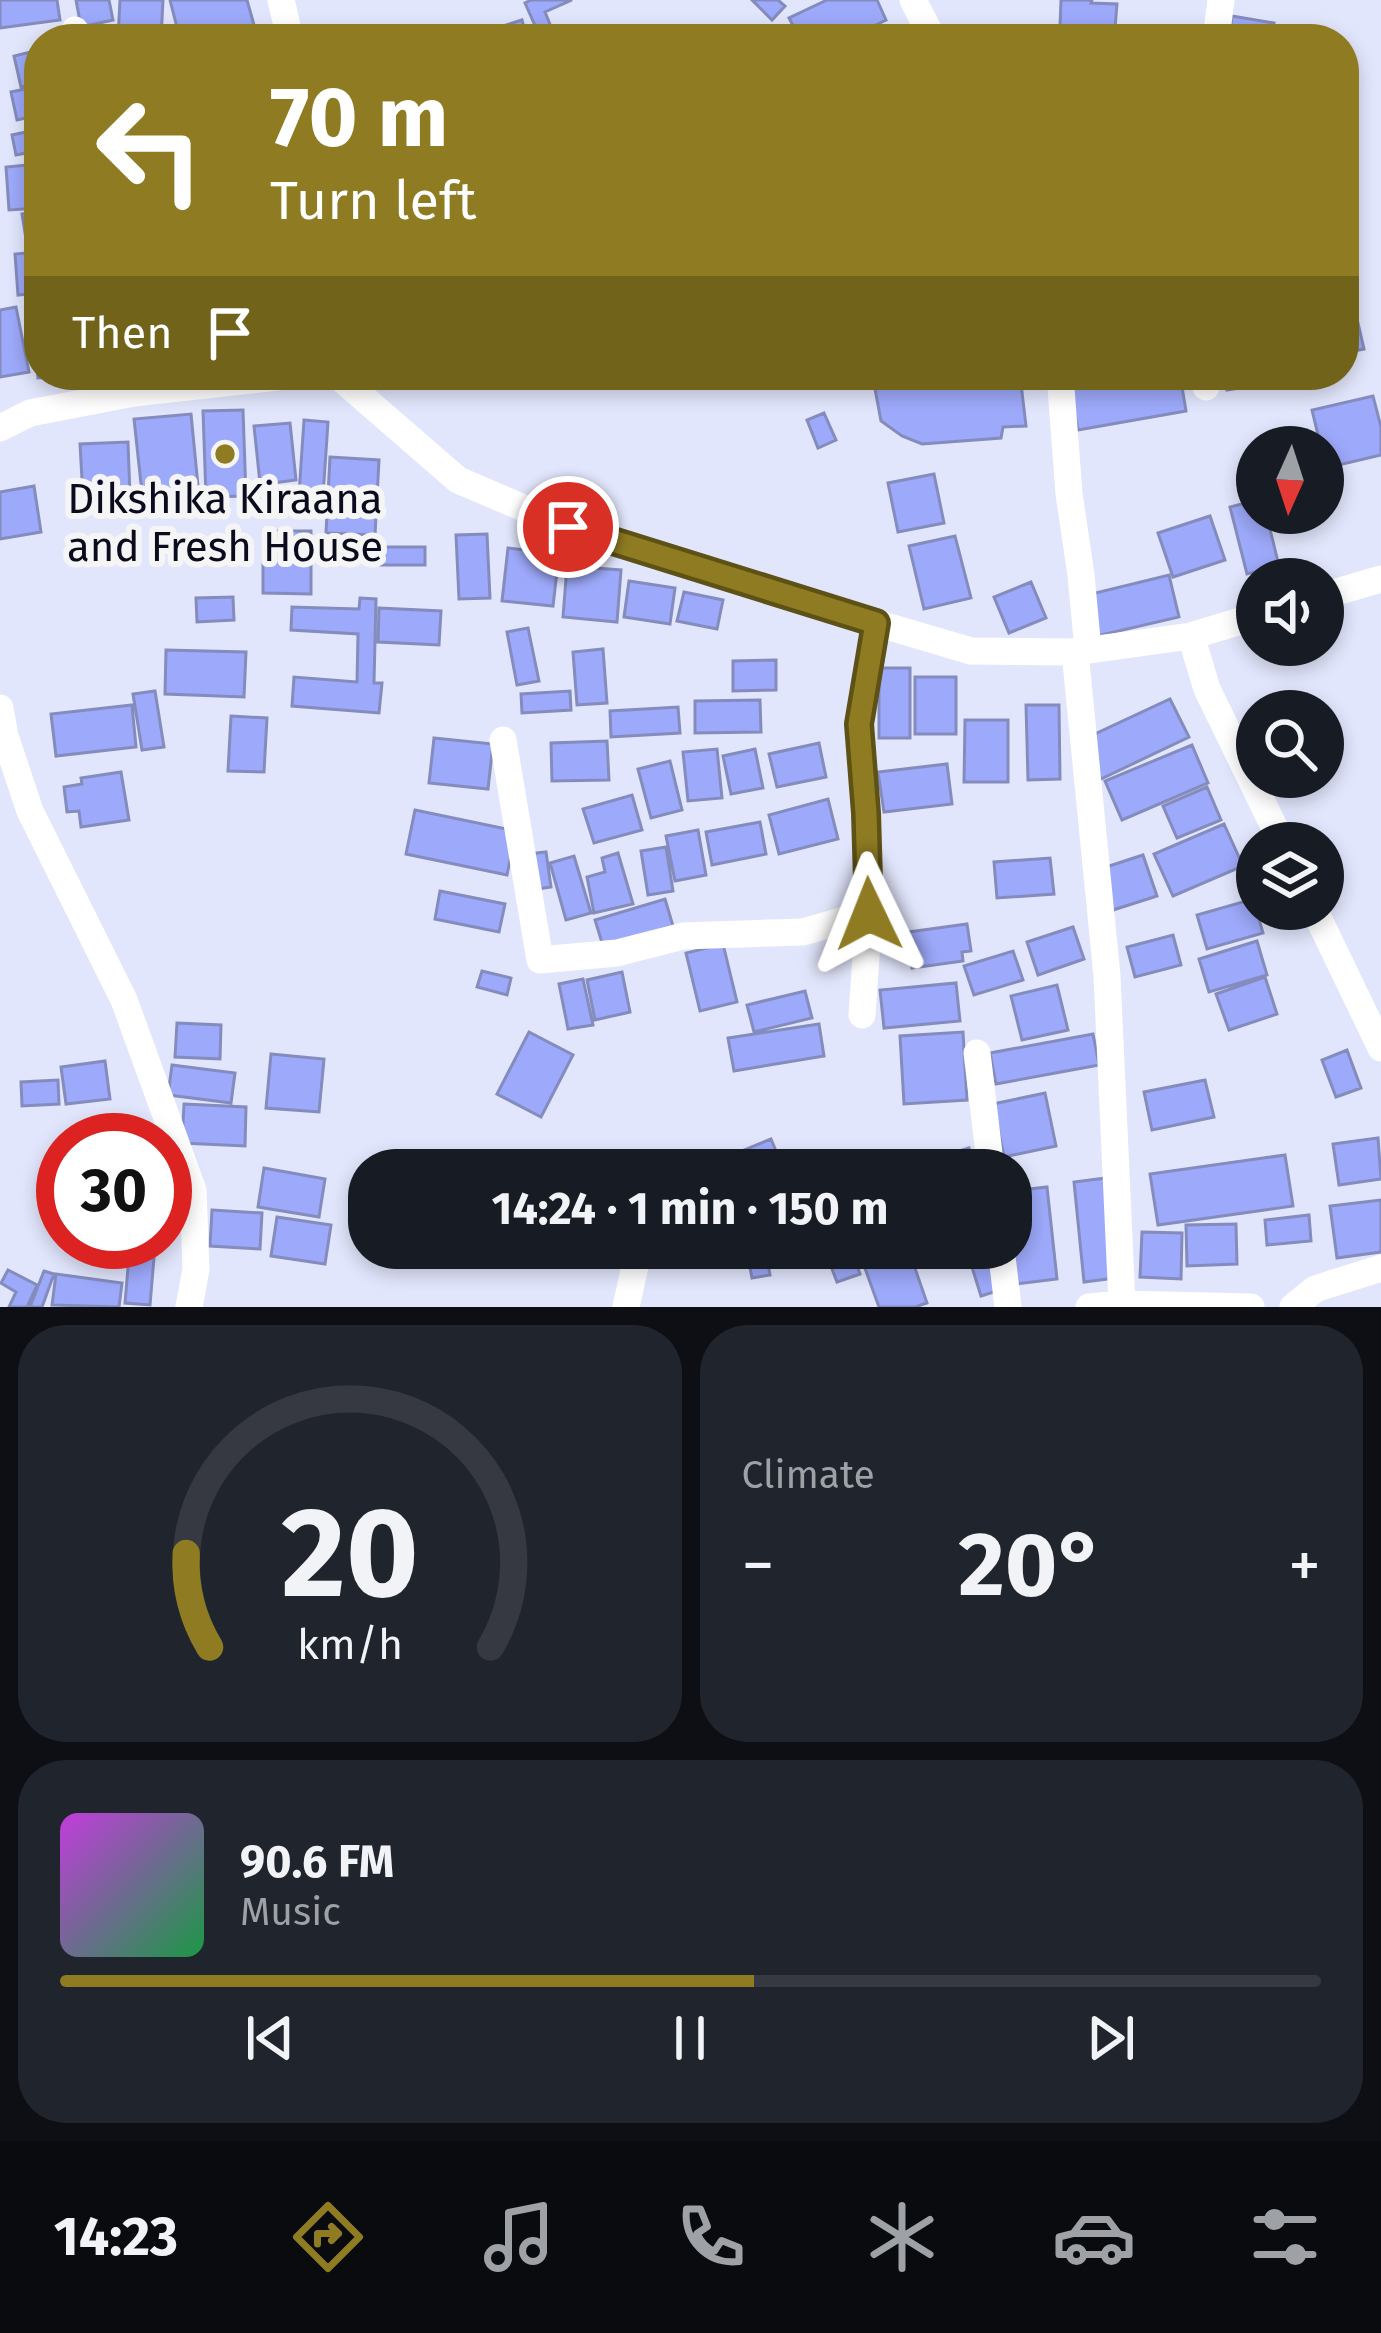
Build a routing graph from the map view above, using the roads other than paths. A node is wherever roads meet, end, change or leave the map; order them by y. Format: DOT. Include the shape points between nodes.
graph roads {
  1 [pos="108,390"];
  2 [pos="354,390"];
  3 [pos="1061,390"];
  4 [pos="0,428"];
  5 [pos="1381,578"];
  6 [pos="1344,589"];
  7 [pos="1236,622"];
  8 [pos="876,623"];
  9 [pos="1191,636"];
  10 [pos="1081,651"];
  11 [pos="2,727"];
  12 [pos="502,740"];
  13 [pos="1272,822"];
  14 [pos="869,914"];
  15 [pos="1324,930"];
  16 [pos="862,1016"];
  17 [pos="1381,1048"];
  18 [pos="976,1053"];
  19 [pos="988,1149"];
  20 [pos="1381,1268"];
  21 [pos="635,1269"];
  22 [pos="1003,1269"];
  23 [pos="1122,1304"];
  24 [pos="189,1307"];
  25 [pos="626,1307"];
  26 [pos="1008,1307"];
  27 [pos="1089,1307"];
  28 [pos="1251,1307"];
  29 [pos="1293,1307"];
  1 -- 4 [label="street"];
  2 -- 8 [label="street" via="458,479 568,527"];
  3 -- 10 [label="street"];
  5 -- 6 [label="street"];
  7 -- 9 [label="street"];
  8 -- 10 [label="street" via="971,650"];
  8 -- 14 [label="street" via="859,724"];
  9 -- 10 [label="street"];
  9 -- 13 [label="street" via="1207,689"];
  10 -- 23 [label="street"];
  11 -- 24 [label="street" via="30,812 124,1000 194,1190"];
  12 -- 14 [label="street" via="540,959 616,953 683,936 803,932"];
  14 -- 16 [label="street"];
  15 -- 17 [label="street"];
  18 -- 19 [label="street"];
  20 -- 29 [label="street" via="1315,1289"];
  21 -- 25 [label="street"];
  22 -- 26 [label="street"];
  23 -- 27 [label="street"];
  23 -- 28 [label="street"];
}
